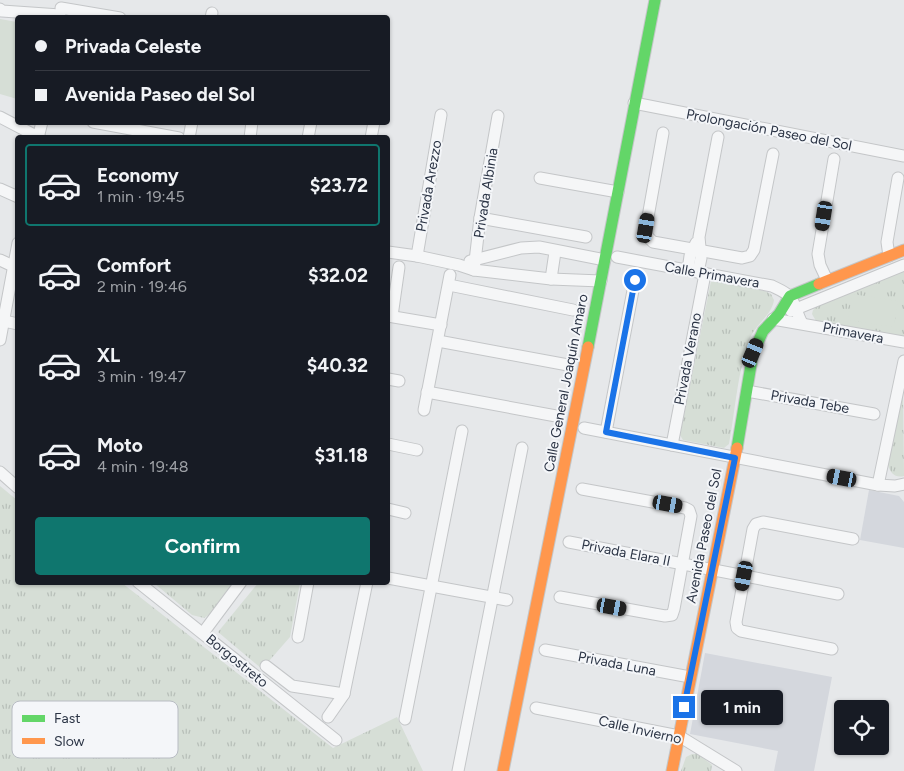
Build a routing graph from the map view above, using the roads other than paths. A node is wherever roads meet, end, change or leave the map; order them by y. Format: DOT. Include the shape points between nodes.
graph roads {
  1 [pos="655,0"];
  2 [pos="0,9"];
  3 [pos="61,10"];
  4 [pos="98,15"];
  5 [pos="634,103"];
  6 [pos="441,115"];
  7 [pos="498,116"];
  8 [pos="0,117"];
  9 [pos="15,125"];
  10 [pos="16,125"];
  11 [pos="109,125"];
  12 [pos="663,133"];
  13 [pos="35,135"];
  14 [pos="163,135"];
  15 [pos="718,138"];
  16 [pos="773,154"];
  17 [pos="904,156"];
  18 [pos="834,159"];
  19 [pos="540,178"];
  20 [pos="898,178"];
  21 [pos="0,189"];
  22 [pos="618,192"];
  23 [pos="15,196"];
  24 [pos="480,218"];
  25 [pos="586,237"];
  26 [pos="697,249"];
  27 [pos="904,250"];
  28 [pos="390,252"];
  29 [pos="555,252"];
  30 [pos="417,256"];
  31 [pos="888,256"];
  32 [pos="15,257"];
  33 [pos="617,258"];
  34 [pos="0,260"];
  35 [pos="605,260"];
  36 [pos="904,264"];
  37 [pos="475,265"];
  38 [pos="13,266"];
  39 [pos="399,267"];
  40 [pos="697,272"];
  41 [pos="551,279"];
  42 [pos="635,280"];
  43 [pos="827,280"];
  44 [pos="601,281"];
  45 [pos="790,296"];
  46 [pos="796,309"];
  47 [pos="573,310"];
  48 [pos="390,316"];
  49 [pos="776,316"];
  50 [pos="4,321"];
  51 [pos="15,323"];
  52 [pos="802,323"];
  53 [pos="441,325"];
  54 [pos="0,335"];
  55 [pos="438,340"];
  56 [pos="904,342"];
  57 [pos="904,361"];
  58 [pos="568,365"];
  59 [pos="747,390"];
  60 [pos="427,392"];
  61 [pos="424,410"];
  62 [pos="874,414"];
  63 [pos="556,416"];
  64 [pos="584,428"];
  65 [pos="462,431"];
  66 [pos="606,432"];
  67 [pos="390,444"];
  68 [pos="672,445"];
  69 [pos="522,448"];
  70 [pos="417,450"];
  71 [pos="735,458"];
  72 [pos="0,472"];
  73 [pos="904,484"];
  74 [pos="15,485"];
  75 [pos="878,485"];
  76 [pos="582,488"];
  77 [pos="390,509"];
  78 [pos="405,513"];
  79 [pos="853,539"];
  80 [pos="569,542"];
  81 [pos="682,564"];
  82 [pos="713,570"];
  83 [pos="744,576"];
  84 [pos="390,578"];
  85 [pos="142,585"];
  86 [pos="239,585"];
  87 [pos="307,585"];
  88 [pos="366,585"];
  89 [pos="430,587"];
  90 [pos="838,594"];
  91 [pos="492,597"];
  92 [pos="560,597"];
  93 [pos="507,600"];
  94 [pos="203,633"];
  95 [pos="298,637"];
  96 [pos="832,649"];
  97 [pos="545,650"];
  98 [pos="266,666"];
  99 [pos="690,677"];
  100 [pos="344,694"];
  101 [pos="536,708"];
  102 [pos="328,717"];
  103 [pos="405,719"];
  104 [pos="679,736"];
  105 [pos="336,740"];
  106 [pos="458,771"];
  107 [pos="503,771"];
  108 [pos="672,771"];
  109 [pos="736,771"];
  1 -- 5 [label="street, Calle General Joaquín Amaro"];
  2 -- 3 [label="street"];
  3 -- 4 [label="street"];
  5 -- 17 [label="street, Prolongación Paseo del Sol"];
  5 -- 22 [label="street, Calle General Joaquín Amaro"];
  6 -- 30 [label="street, Privada Arezzo"];
  7 -- 24 [label="street, Privada Albinia"];
  8 -- 9 [label="street"];
  10 -- 13 [label="street"];
  11 -- 14 [label="street"];
  12 -- 26 [label="street" via="647,236 653,242"];
  15 -- 26 [label="street, Privada Verano"];
  16 -- 26 [label="street" via="754,250 750,256 742,258"];
  18 -- 43 [label="street" via="818,254"];
  19 -- 22 [label="street"];
  20 -- 31 [label="street" via="887,242"];
  21 -- 23 [label="street"];
  22 -- 35 [label="street, Calle General Joaquín Amaro"];
  24 -- 25 [label="street"];
  24 -- 37 [label="street, Privada Albinia"];
  26 -- 40 [label="street, Privada Verano"];
  27 -- 31 [label="street"];
  28 -- 30 [label="street"];
  29 -- 35 [label="street"];
  29 -- 37 [label="street" via="539,247 521,248"];
  29 -- 41 [label="street"];
  30 -- 37 [label="street"];
  31 -- 43 [label="street"];
  32 -- 38 [label="street"];
  33 -- 40 [label="street, Calle Primavera"];
  34 -- 38 [label="street"];
  35 -- 44 [label="street, Calle General Joaquín Amaro"];
  36 -- 46 [label="street"];
  37 -- 41 [label="street"];
  38 -- 50 [label="street"];
  39 -- 48 [label="street"];
  40 -- 45 [label="street, Calle Primavera" via="772,286"];
  40 -- 68 [label="street, Privada Verano"];
  41 -- 44 [label="street"];
  42 -- 66 [label="street"];
  43 -- 45 [label="street"];
  44 -- 107 [label="street, Calle General Joaquín Amaro"];
  45 -- 46 [label="street"];
  45 -- 49 [label="street, Avenida Paseo del Sol"];
  46 -- 49 [label="street"];
  46 -- 52 [label="street"];
  47 -- 53 [label="street" via="450,280"];
  48 -- 53 [label="street"];
  49 -- 52 [label="street, Primavera"];
  49 -- 59 [label="street, Avenida Paseo del Sol" via="763,331 753,353"];
  50 -- 51 [label="street"];
  50 -- 54 [label="street"];
  52 -- 56 [label="street, Primavera"];
  53 -- 55 [label="street"];
  55 -- 58 [label="street"];
  55 -- 60 [label="street"];
  57 -- 75 [label="street"];
  59 -- 62 [label="street, Privada Tebe"];
  59 -- 71 [label="street, Avenida Paseo del Sol"];
  60 -- 61 [label="street"];
  60 -- 63 [label="street"];
  64 -- 66 [label="street"];
  65 -- 89 [label="street"];
  66 -- 68 [label="street"];
  67 -- 70 [label="street"];
  68 -- 71 [label="street"];
  69 -- 91 [label="street"];
  71 -- 75 [label="street"];
  71 -- 82 [label="street, Avenida Paseo del Sol"];
  72 -- 74 [label="street"];
  73 -- 75 [label="street"];
  76 -- 81 [label="street" via="689,510 691,516"];
  77 -- 78 [label="street"];
  79 -- 83 [label="street" via="762,522 756,524"];
  80 -- 81 [label="street, Privada Elara II"];
  81 -- 82 [label="street, Privada Elara II"];
  81 -- 92 [label="street" via="672,615"];
  82 -- 83 [label="street, Privada Elara II"];
  82 -- 99 [label="street, Avenida Paseo del Sol"];
  83 -- 90 [label="street, Privada Elara II"];
  83 -- 96 [label="street" via="736,628"];
  84 -- 89 [label="street"];
  85 -- 94 [label="street, Borgostreto"];
  86 -- 94 [label="street"];
  87 -- 95 [label="street"];
  88 -- 100 [label="street"];
  89 -- 91 [label="street"];
  89 -- 103 [label="street"];
  91 -- 93 [label="street"];
  91 -- 106 [label="street"];
  94 -- 105 [label="street, Borgostreto"];
  97 -- 99 [label="street, Privada Luna"];
  98 -- 100 [label="street" via="292,686"];
  99 -- 104 [label="street, Avenida Paseo del Sol"];
  100 -- 102 [label="street"];
  101 -- 104 [label="street, Calle Invierno"];
  104 -- 108 [label="street, Avenida Paseo del Sol"];
  104 -- 109 [label="street, Calle Invierno"];
}
